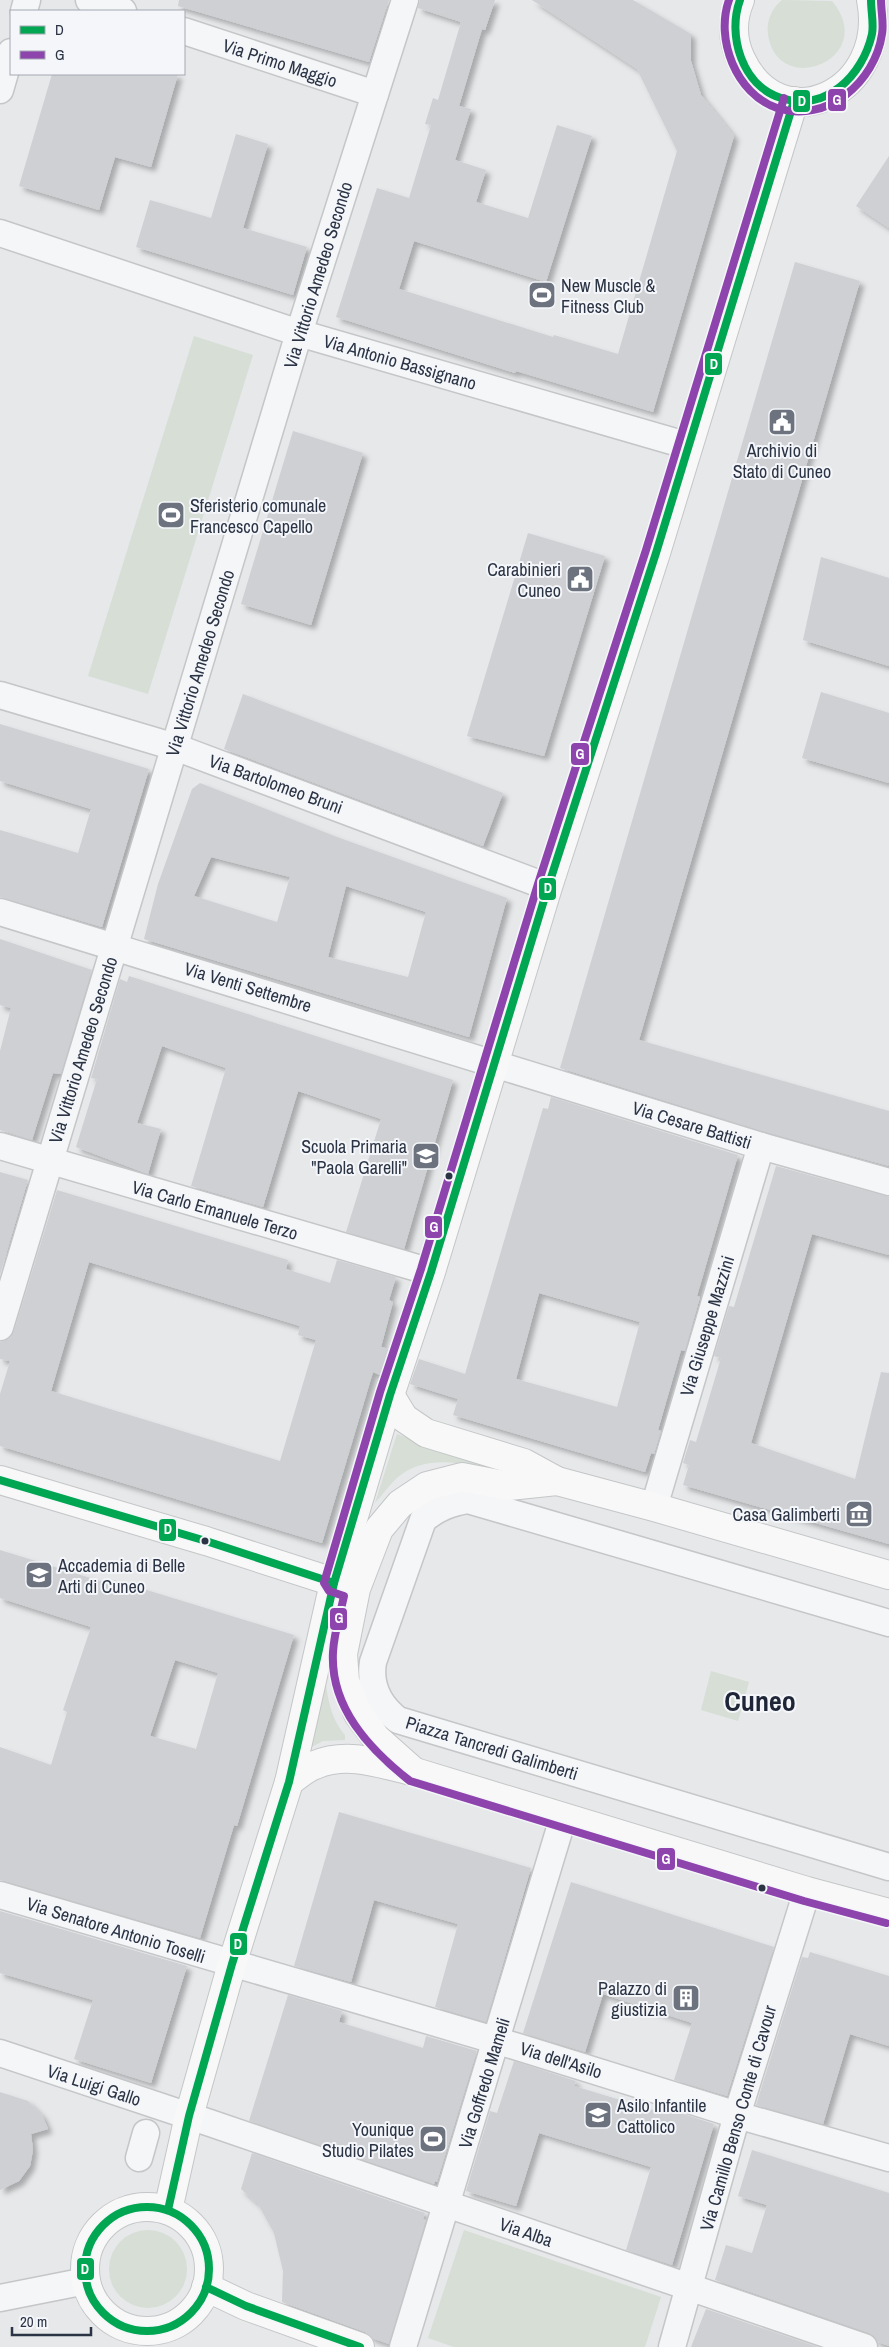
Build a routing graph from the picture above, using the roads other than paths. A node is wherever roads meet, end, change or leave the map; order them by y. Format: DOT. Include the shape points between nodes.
graph roads {
  1 [pos="89,0"];
  2 [pos="406,0"];
  3 [pos="871,0"];
  4 [pos="733,3"];
  5 [pos="120,10"];
  6 [pos="185,31"];
  7 [pos="10,55"];
  8 [pos="880,68"];
  9 [pos="0,90"];
  10 [pos="376,94"];
  11 [pos="794,101"];
  12 [pos="0,233"];
  13 [pos="299,334"];
  14 [pos="689,446"];
  15 [pos="0,695"];
  16 [pos="175,747"];
  17 [pos="548,887"];
  18 [pos="0,912"];
  19 [pos="115,946"];
  20 [pos="495,1064"];
  21 [pos="0,1146"];
  22 [pos="761,1146"];
  23 [pos="50,1161"];
  24 [pos="889,1182"];
  25 [pos="431,1272"];
  26 [pos="0,1327"];
  27 [pos="390,1395"];
  28 [pos="0,1480"];
  29 [pos="557,1481"];
  30 [pos="654,1506"];
  31 [pos="889,1575"];
  32 [pos="345,1586"];
  33 [pos="889,1623"];
  34 [pos="415,1772"];
  35 [pos="289,1782"];
  36 [pos="563,1818"];
  37 [pos="889,1867"];
  38 [pos="807,1891"];
  39 [pos="0,1895"];
  40 [pos="889,1913"];
  41 [pos="232,1964"];
  42 [pos="496,2042"];
  43 [pos="0,2053"];
  44 [pos="736,2115"];
  45 [pos="189,2116"];
  46 [pos="146,2134"];
  47 [pos="139,2158"];
  48 [pos="889,2158"];
  49 [pos="447,2206"];
  50 [pos="168,2210"];
  51 [pos="86,2281"];
  52 [pos="206,2288"];
  53 [pos="690,2288"];
  54 [pos="0,2298"];
  55 [pos="129,2338"];
  56 [pos="360,2347"];
  57 [pos="403,2347"];
  58 [pos="672,2347"];
  59 [pos="864,2347"];
  1 -- 5 [label="street"];
  2 -- 10 [label="street, Via Vittorio Amedeo Secondo"];
  3 -- 8 [label="street" via="876,15"];
  4 -- 11 [label="street" via="735,43 745,68 758,84 775,95"];
  6 -- 10 [label="street, Via Primo Maggio"];
  7 -- 9 [label="street"];
  8 -- 11 [label="street" via="840,93 818,101"];
  10 -- 13 [label="street, Via Vittorio Amedeo Secondo"];
  11 -- 14 [label="street"];
  12 -- 13 [label="street, Via Antonio Bassignano"];
  13 -- 14 [label="street, Via Antonio Bassignano"];
  13 -- 16 [label="street, Via Vittorio Amedeo Secondo"];
  14 -- 17 [label="street"];
  15 -- 16 [label="street, Via Bartolomeo Bruni"];
  16 -- 17 [label="street, Via Bartolomeo Bruni"];
  16 -- 19 [label="street, Via Vittorio Amedeo Secondo"];
  17 -- 20 [label="street"];
  18 -- 19 [label="street, Via Venti Settembre"];
  19 -- 20 [label="street, Via Venti Settembre"];
  19 -- 23 [label="street, Via Vittorio Amedeo Secondo"];
  20 -- 22 [label="street, Via Cesare Battisti"];
  20 -- 25 [label="street"];
  21 -- 23 [label="street, Via Carlo Emanuele Terzo"];
  22 -- 24 [label="street, Via Cesare Battisti"];
  22 -- 30 [label="street, Via Giuseppe Mazzini"];
  23 -- 25 [label="street, Via Carlo Emanuele Terzo"];
  23 -- 26 [label="street, Via Vittorio Amedeo Secondo"];
  25 -- 27 [label="street"];
  27 -- 29 [label="street, Piazza Tancredi Galimberti" via="404,1418 426,1433 524,1463"];
  27 -- 32 [label="street, Piazza Tancredi Galimberti"];
  28 -- 32 [label="street" via="206,1540"];
  29 -- 30 [label="street, Piazza Tancredi Galimberti"];
  29 -- 32 [label="street, Piazza Tancredi Galimberti" via="509,1486 462,1477 427,1486 400,1504 379,1529"];
  30 -- 31 [label="street, Piazza Tancredi Galimberti"];
  32 -- 34 [label="street, Piazza Tancredi Galimberti" via="345,1681 358,1714 376,1738"];
  32 -- 35 [label="street, Piazza Tancredi Galimberti"];
  33 -- 37 [label="street, Piazza Tancredi Galimberti" via="468,1500 450,1503 423,1520 371,1675 385,1710 398,1720"];
  34 -- 35 [label="street, Piazza Tancredi Galimberti" via="352,1758 334,1759 313,1765"];
  34 -- 36 [label="street, Piazza Tancredi Galimberti"];
  35 -- 41 [label="street"];
  36 -- 38 [label="street, Piazza Tancredi Galimberti"];
  36 -- 42 [label="street, Via Goffredo Mameli"];
  38 -- 40 [label="street, Piazza Tancredi Galimberti"];
  38 -- 44 [label="street, Via Camillo Benso Conte di Cavour"];
  39 -- 41 [label="street, Via Senatore Antonio Toselli"];
  41 -- 42 [label="street, Via dell'Asilo"];
  41 -- 45 [label="street"];
  42 -- 44 [label="street, Via dell'Asilo"];
  42 -- 49 [label="street, Via Goffredo Mameli"];
  43 -- 45 [label="street, Via Luigi Gallo"];
  44 -- 48 [label="street, Via dell'Asilo"];
  44 -- 53 [label="street, Via Camillo Benso Conte di Cavour"];
  45 -- 49 [label="street, Via Alba"];
  45 -- 50 [label="street"];
  46 -- 47 [label="street"];
  49 -- 53 [label="street, Via Alba"];
  49 -- 57 [label="street, Via Goffredo Mameli"];
  50 -- 51 [label="street" via="131,2209 114,2216 100,2228 90,2244"];
  50 -- 52 [label="street" via="184,2219 198,2233 206,2250 209,2269"];
  51 -- 54 [label="street"];
  51 -- 55 [label="street" via="98,2306"];
  52 -- 55 [label="street" via="198,2304 185,2318 169,2327"];
  52 -- 56 [label="street"];
  53 -- 58 [label="street, Via Camillo Benso Conte di Cavour"];
  53 -- 59 [label="street, Via Alba"];
}
